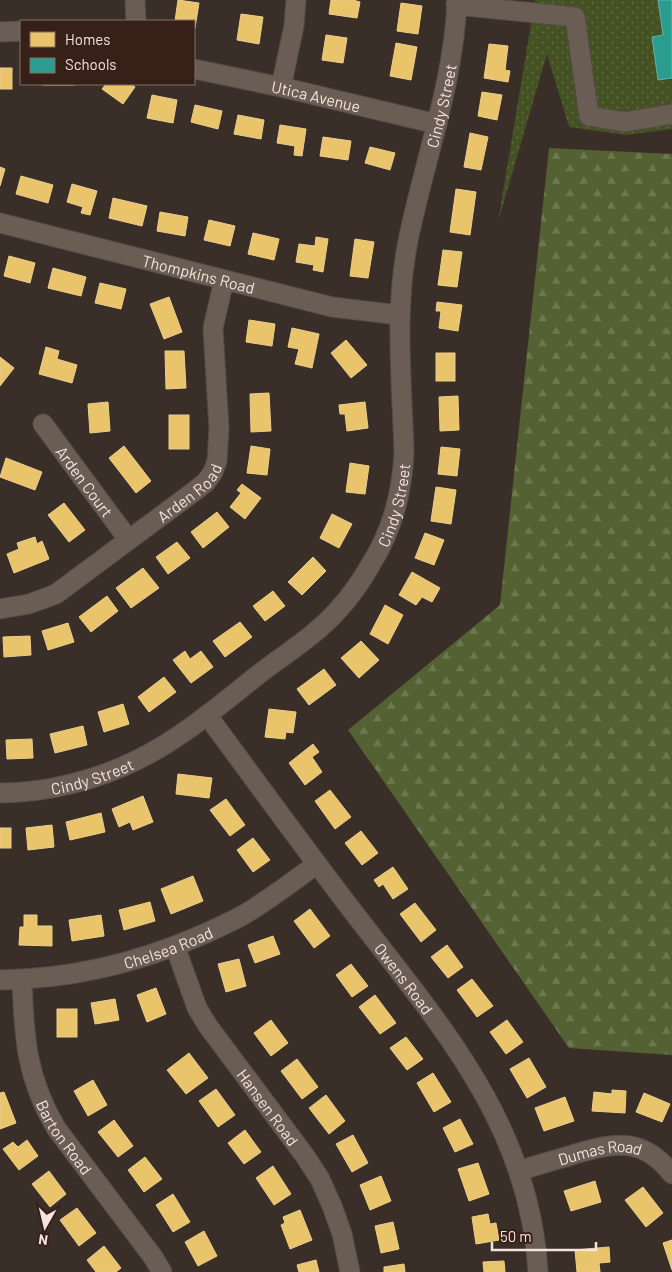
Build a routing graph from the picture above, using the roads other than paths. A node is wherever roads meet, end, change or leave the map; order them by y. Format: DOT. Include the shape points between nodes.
graph roads {
  1 [pos="135,0"];
  2 [pos="296,0"];
  3 [pos="457,3"];
  4 [pos="136,20"];
  5 [pos="20,31"];
  6 [pos="0,32"];
  7 [pos="195,69"];
  8 [pos="281,87"];
  9 [pos="672,114"];
  10 [pos="437,124"];
  11 [pos="0,223"];
  12 [pos="224,280"];
  13 [pos="399,314"];
  14 [pos="43,424"];
  15 [pos="128,539"];
  16 [pos="0,609"];
  17 [pos="207,715"];
  18 [pos="0,793"];
  19 [pos="317,864"];
  20 [pos="175,946"];
  21 [pos="0,980"];
  22 [pos="22,980"];
  23 [pos="519,1171"];
  24 [pos="672,1174"];
  25 [pos="162,1272"];
  26 [pos="350,1272"];
  27 [pos="538,1272"];
  1 -- 4 [label="street"];
  2 -- 8 [label="street"];
  3 -- 9 [label="street" via="575,17 589,116 624,122"];
  3 -- 10 [label="street, Cindy Street" via="450,61"];
  5 -- 6 [label="street"];
  7 -- 8 [label="street, Utica Avenue"];
  8 -- 10 [label="street, Utica Avenue"];
  10 -- 13 [label="street, Cindy Street" via="408,240"];
  11 -- 12 [label="street, Thompkins Road"];
  12 -- 13 [label="street, Thompkins Road" via="332,307"];
  12 -- 15 [label="street, Arden Road" via="213,328 219,429 213,472 206,482"];
  13 -- 17 [label="street, Cindy Street" via="403,474 395,510 381,547 351,594 325,623"];
  14 -- 15 [label="street, Arden Court"];
  15 -- 16 [label="street, Arden Road" via="56,594 29,604"];
  17 -- 18 [label="street, Cindy Street" via="140,759 111,771 47,788"];
  17 -- 19 [label="street, Owens Road"];
  19 -- 20 [label="street, Chelsea Road" via="244,914"];
  19 -- 23 [label="street, Owens Road" via="470,1067 500,1123"];
  20 -- 22 [label="street, Chelsea Road" via="92,971"];
  20 -- 26 [label="street, Hansen Road" via="194,999 208,1026 320,1179 342,1234"];
  21 -- 22 [label="street, Chelsea Road"];
  22 -- 25 [label="street, Barton Road" via="29,1063 43,1104 56,1128"];
  23 -- 24 [label="street, Dumas Road" via="591,1149 624,1144 650,1152"];
  23 -- 27 [label="street, Owens Road" via="533,1229"];
}
